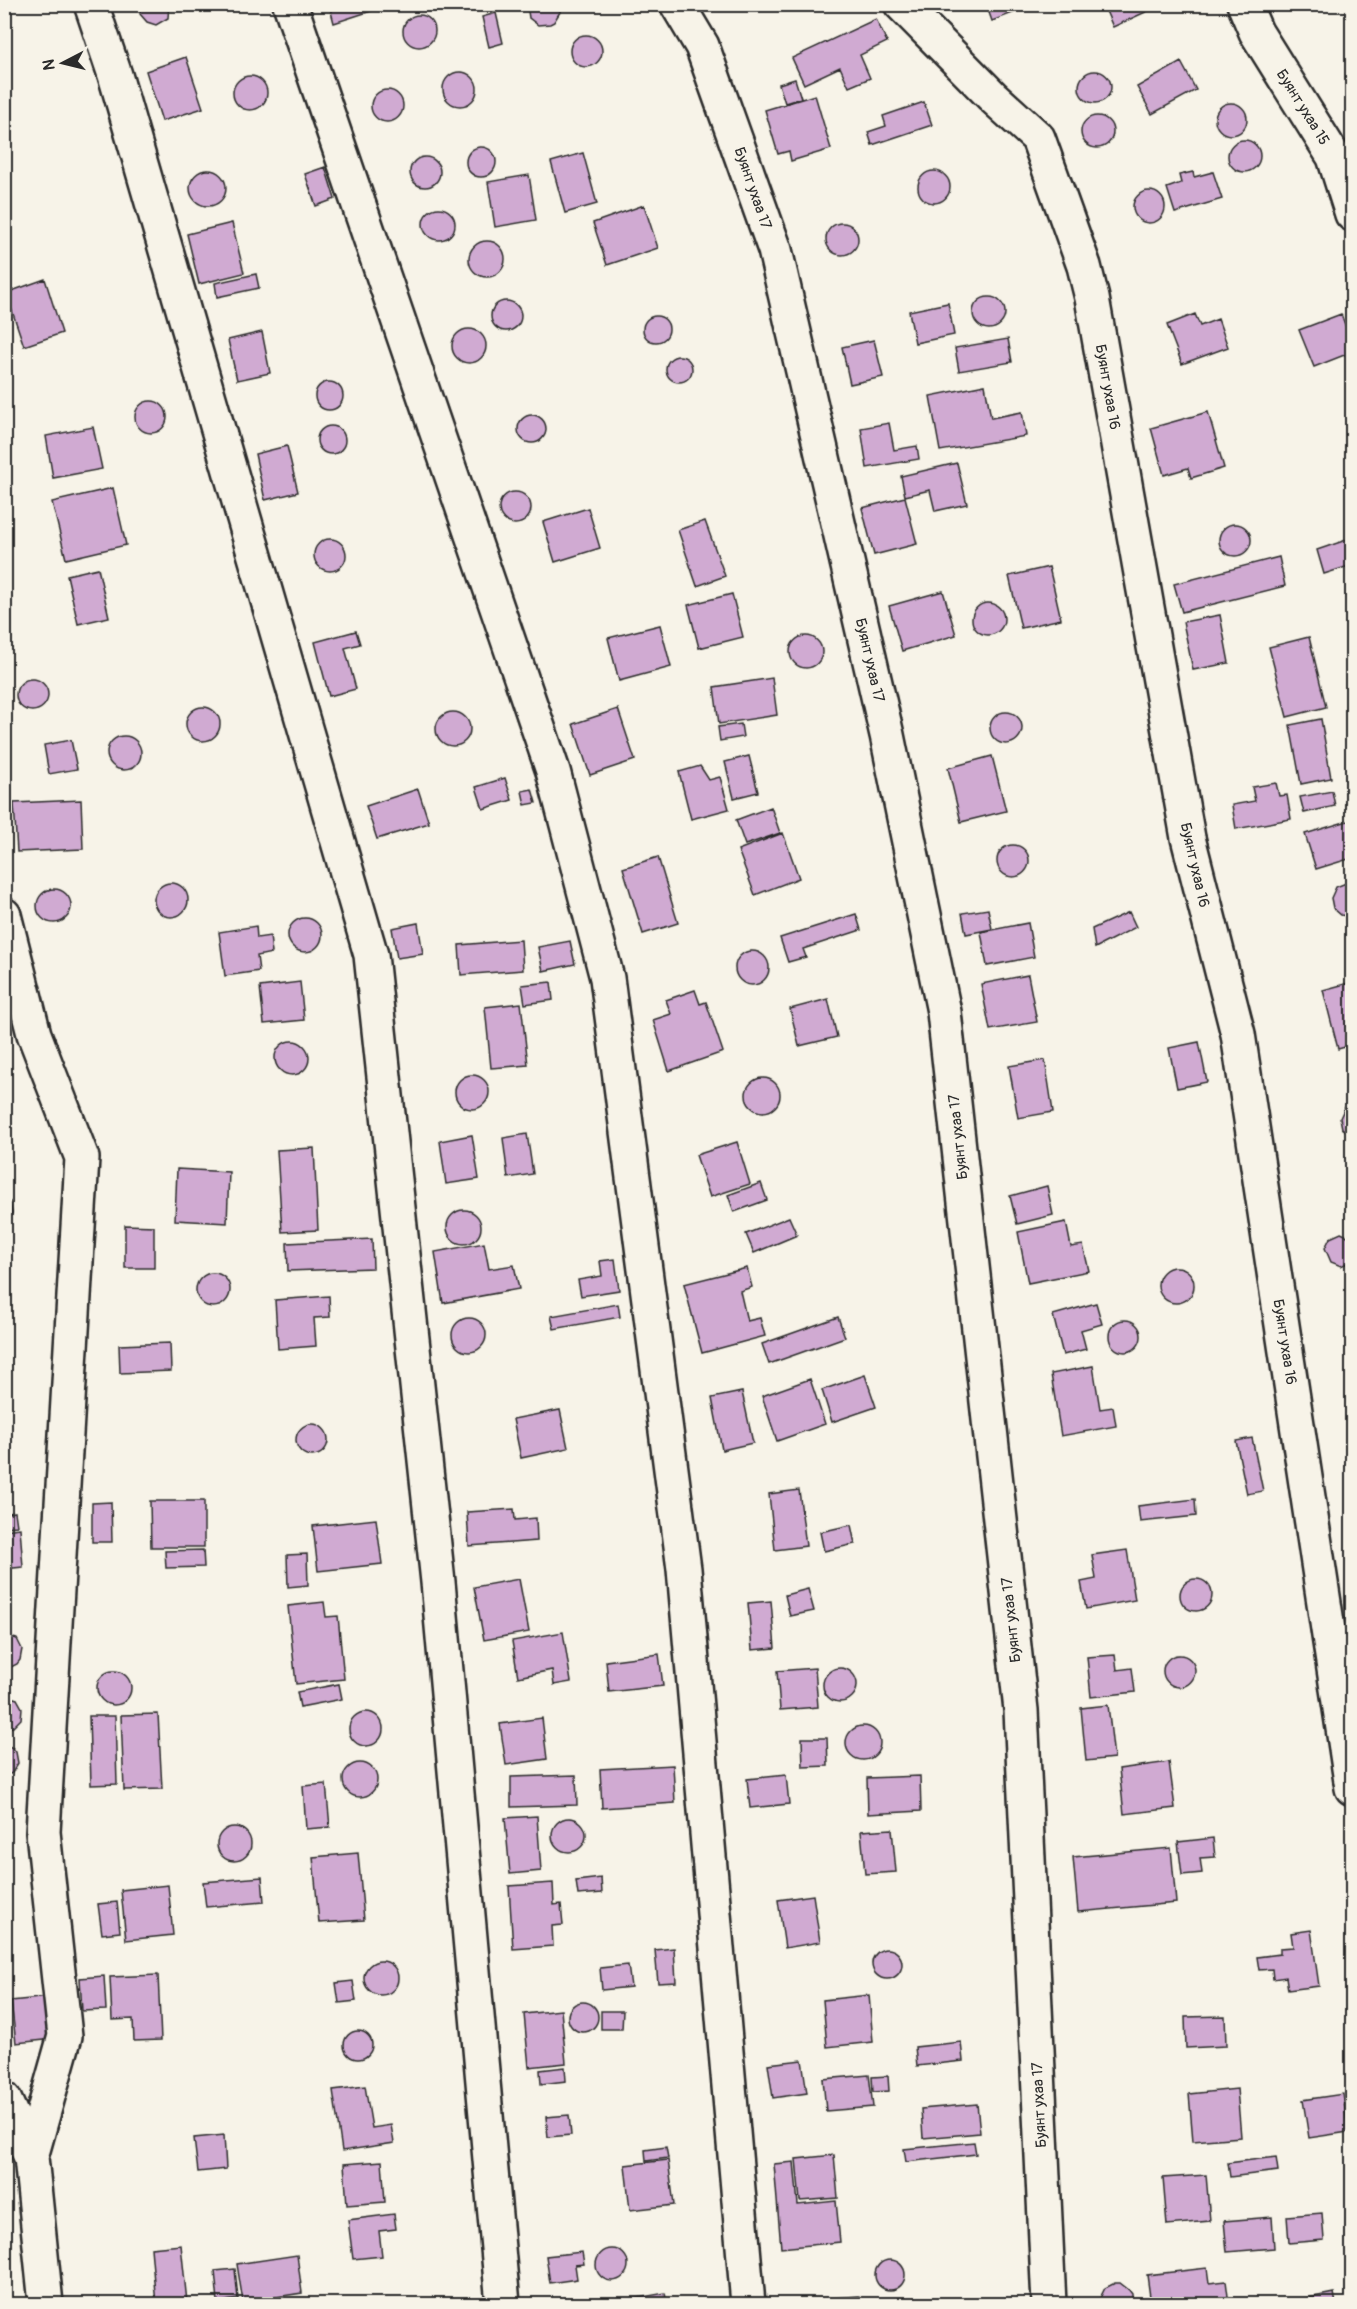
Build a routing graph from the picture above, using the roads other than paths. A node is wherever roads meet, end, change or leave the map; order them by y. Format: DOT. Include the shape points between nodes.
graph roads {
  1 [pos="91,4"];
  2 [pos="290,4"];
  3 [pos="677,4"];
  4 [pos="901,4"];
  5 [pos="1244,4"];
  6 [pos="1353,214"];
  7 [pos="4,915"];
  8 [pos="1353,1788"];
  9 [pos="4,2099"];
  10 [pos="31,2157"];
  11 [pos="46,2304"];
  12 [pos="504,2304"];
  13 [pos="748,2304"];
  14 [pos="1049,2304"];
  1 -- 12 [label="street" via="371,955 438,1582"];
  2 -- 13 [label="street" via="553,771 607,978 684,1569"];
  3 -- 14 [label="street, Буянт ухаа 17" via="702,46 775,250 887,735 944,1012 1021,1710"];
  4 -- 8 [label="street, Буянт ухаа 16" via="1038,138 1084,266 1188,838 1238,1034"];
  5 -- 6 [label="street, Буянт ухаа 15" via="1256,32 1334,157"];
  7 -- 10 [label="street" via="34,1034 82,1158 44,1832 65,2036"];
  9 -- 10 [label="street"];
  10 -- 11 [label="street"];
}
